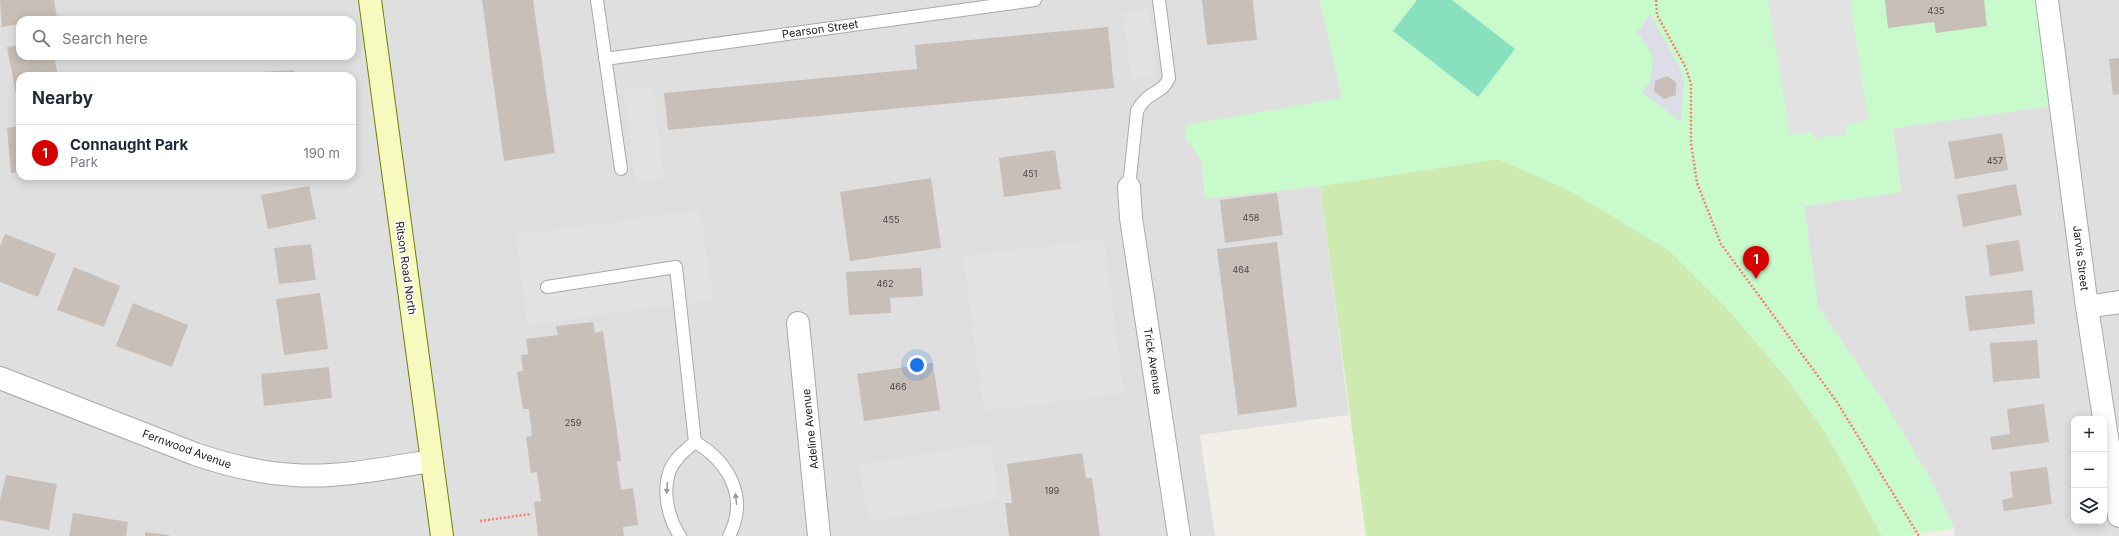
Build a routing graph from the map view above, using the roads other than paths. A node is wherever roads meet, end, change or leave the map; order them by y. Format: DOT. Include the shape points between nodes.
graph roads {
  1 [pos="370,0"];
  2 [pos="597,0"];
  3 [pos="1034,0"];
  4 [pos="1159,0"];
  5 [pos="2047,0"];
  6 [pos="605,59"];
  7 [pos="621,169"];
  8 [pos="1129,187"];
  9 [pos="547,287"];
  10 [pos="2119,302"];
  11 [pos="2087,307"];
  12 [pos="798,323"];
  13 [pos="0,378"];
  14 [pos="695,442"];
  15 [pos="431,461"];
  16 [pos="2119,516"];
  17 [pos="442,536"];
  18 [pos="680,536"];
  19 [pos="729,536"];
  20 [pos="819,536"];
  21 [pos="1179,536"];
  1 -- 15 [label="main road, Ritson Road North"];
  2 -- 6 [label="lane"];
  3 -- 6 [label="lane, Pearson Street"];
  4 -- 8 [label="lane" via="1168,78 1163,88 1142,100 1137,110"];
  5 -- 11 [label="street, Jarvis Street"];
  6 -- 7 [label="lane"];
  8 -- 21 [label="street, Trick Avenue" via="1131,218"];
  9 -- 14 [label="lane" via="676,267"];
  10 -- 11 [label="street"];
  11 -- 16 [label="street, Jarvis Street"];
  12 -- 20 [label="street, Adeline Avenue"];
  13 -- 15 [label="street, Fernwood Avenue" via="195,454 223,464 258,471 294,475 332,474"];
  14 -- 18 [label="lane, one-way" via="670,470 667,485 670,516"];
  19 -- 14 [label="lane, one-way" via="736,523 738,510 731,479 715,456"];
  15 -- 17 [label="main road, Ritson Road North"];
}
